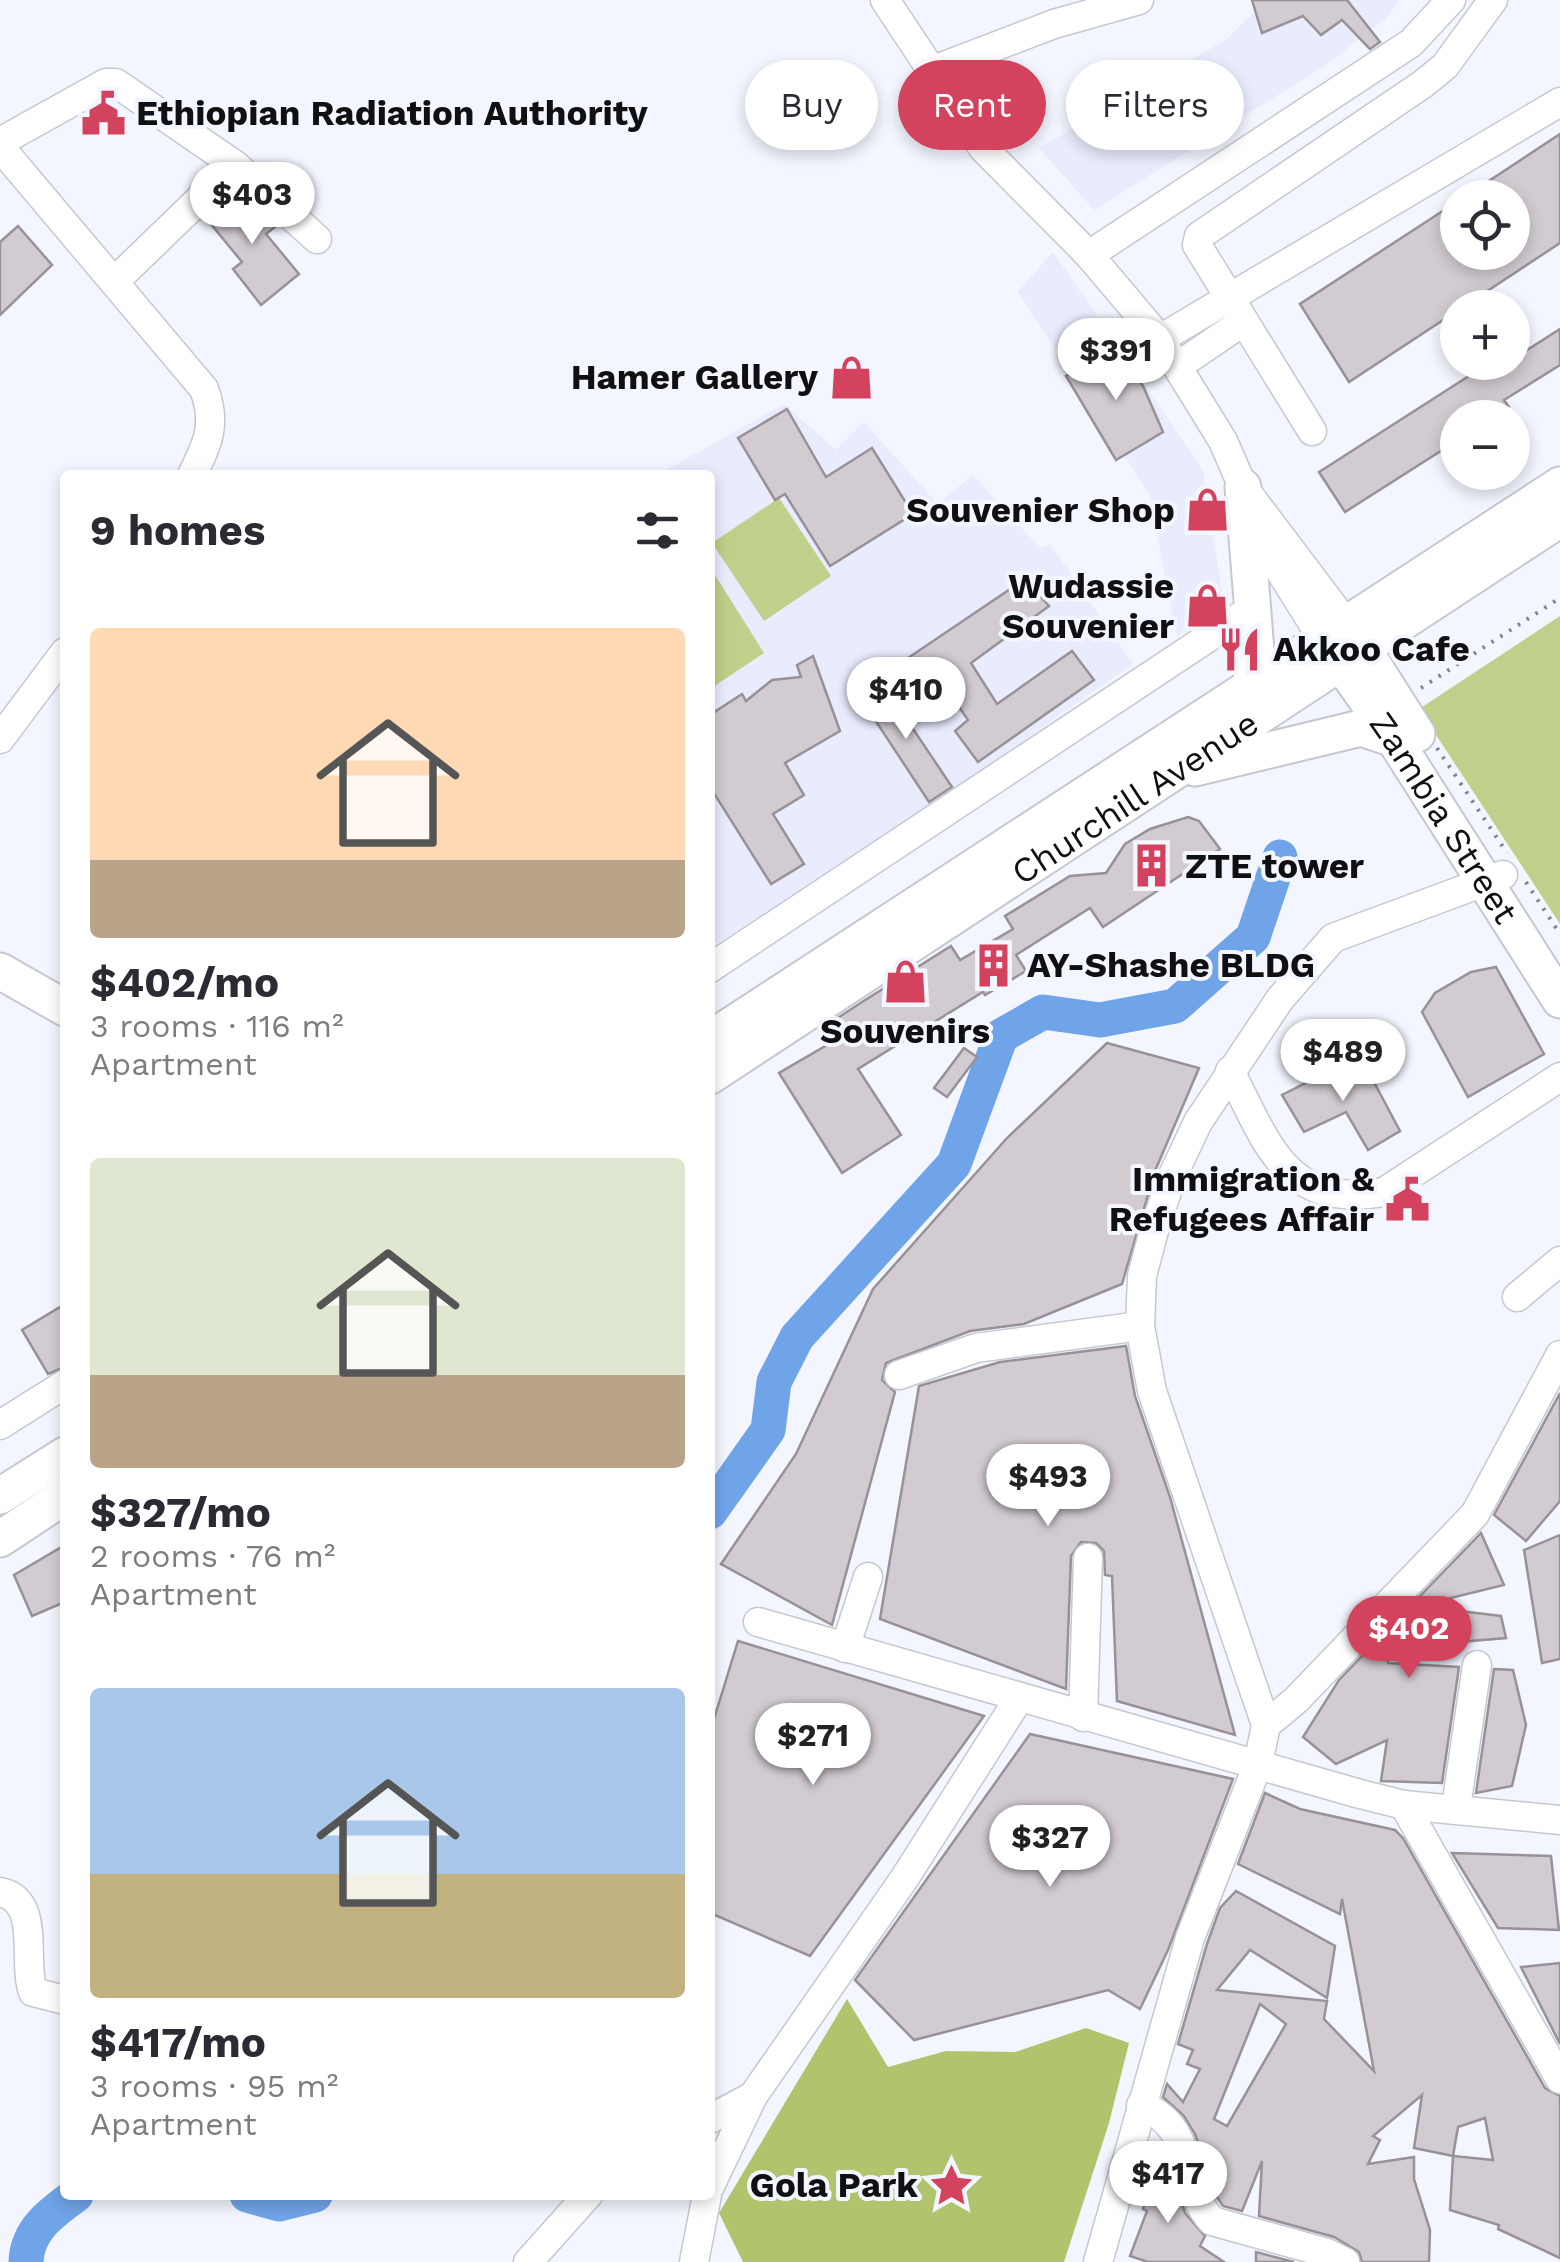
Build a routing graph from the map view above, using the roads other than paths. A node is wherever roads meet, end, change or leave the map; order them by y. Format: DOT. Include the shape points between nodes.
graph roads {
  1 [pos="885,0"];
  2 [pos="1139,0"];
  3 [pos="1451,0"];
  4 [pos="1494,0"];
  5 [pos="924,60"];
  6 [pos="958,60"];
  7 [pos="1560,102"];
  8 [pos="0,144"];
  9 [pos="986,150"];
  10 [pos="235,165"];
  11 [pos="316,239"];
  12 [pos="1088,255"];
  13 [pos="115,281"];
  14 [pos="1228,296"];
  15 [pos="1244,320"];
  16 [pos="1160,338"];
  17 [pos="1178,366"];
  18 [pos="1312,430"];
  19 [pos="194,470"];
  20 [pos="1560,485"];
  21 [pos="1253,502"];
  22 [pos="1560,519"];
  23 [pos="1239,617"];
  24 [pos="1342,642"];
  25 [pos="60,659"];
  26 [pos="1250,686"];
  27 [pos="0,739"];
  28 [pos="1394,739"];
  29 [pos="1170,774"];
  30 [pos="1494,879"];
  31 [pos="1560,964"];
  32 [pos="715,965"];
  33 [pos="0,972"];
  34 [pos="1560,1000"];
  35 [pos="60,1005"];
  36 [pos="715,1037"];
  37 [pos="1230,1071"];
  38 [pos="715,1073"];
  39 [pos="1560,1077"];
  40 [pos="1560,1262"];
  41 [pos="1517,1298"];
  42 [pos="1140,1326"];
  43 [pos="1560,1355"];
  44 [pos="900,1375"];
  45 [pos="60,1387"];
  46 [pos="0,1425"];
  47 [pos="60,1458"];
  48 [pos="0,1496"];
  49 [pos="60,1499"];
  50 [pos="0,1539"];
  51 [pos="1088,1558"];
  52 [pos="868,1576"];
  53 [pos="758,1622"];
  54 [pos="845,1648"];
  55 [pos="1476,1665"];
  56 [pos="1018,1700"];
  57 [pos="1083,1717"];
  58 [pos="1266,1725"];
  59 [pos="1258,1764"];
  60 [pos="1404,1805"];
  61 [pos="1456,1808"];
  62 [pos="1560,1820"];
  63 [pos="0,1892"];
  64 [pos="60,1999"];
  65 [pos="1560,2079"];
  66 [pos="753,2096"];
  67 [pos="1141,2105"];
  68 [pos="715,2116"];
  69 [pos="715,2176"];
  70 [pos="584,2200"];
  71 [pos="706,2200"];
  72 [pos="528,2262"];
  73 [pos="694,2262"];
  74 [pos="1098,2262"];
  75 [pos="1345,2262"];
  1 -- 5 [label="street"];
  2 -- 6 [label="street"];
  3 -- 12 [label="street" via="1411,44"];
  4 -- 14 [label="street" via="1446,66 1206,228 1198,245"];
  7 -- 14 [label="street"];
  8 -- 10 [label="street" via="106,82"];
  8 -- 13 [label="street"];
  9 -- 12 [label="street"];
  10 -- 11 [label="street"];
  10 -- 13 [label="street"];
  12 -- 16 [label="street"];
  13 -- 19 [label="street" via="204,388 212,435"];
  14 -- 15 [label="street"];
  14 -- 16 [label="street"];
  15 -- 17 [label="street"];
  15 -- 18 [label="street"];
  16 -- 17 [label="street"];
  17 -- 21 [label="street"];
  20 -- 24 [label="main road, Churchill Avenue"];
  21 -- 24 [label="street" via="1277,566"];
  21 -- 26 [label="main road" via="1256,651"];
  22 -- 24 [label="main road, Churchill Avenue"];
  23 -- 32 [label="street"];
  24 -- 26 [label="main road, Churchill Avenue"];
  24 -- 28 [label="main road, Zambia Street"];
  24 -- 29 [label="main road, Churchill Avenue"];
  24 -- 30 [label="main road, Zambia Street" via="1398,702"];
  25 -- 27 [label="street"];
  26 -- 36 [label="main road, Churchill Avenue"];
  28 -- 29 [label="main road" via="1362,728"];
  28 -- 30 [label="main road, Zambia Street"];
  29 -- 38 [label="main road, Churchill Avenue"];
  30 -- 31 [label="main road, Zambia Street"];
  30 -- 34 [label="main road, Zambia Street"];
  30 -- 37 [label="street" via="1334,938"];
  33 -- 35 [label="main road"];
  37 -- 39 [label="street" via="1291,1177 1350,1198 1384,1192"];
  37 -- 42 [label="street" via="1172,1177 1142,1276"];
  40 -- 41 [label="street"];
  42 -- 44 [label="street" via="976,1348"];
  42 -- 58 [label="street" via="1173,1464"];
  43 -- 58 [label="street" via="1492,1488 1456,1536"];
  45 -- 46 [label="street"];
  47 -- 48 [label="main road"];
  49 -- 50 [label="main road"];
  51 -- 57 [label="street"];
  52 -- 54 [label="street"];
  53 -- 54 [label="street"];
  54 -- 56 [label="street"];
  55 -- 61 [label="street"];
  56 -- 57 [label="street"];
  56 -- 66 [label="street"];
  57 -- 59 [label="street"];
  58 -- 59 [label="street"];
  59 -- 60 [label="street"];
  59 -- 67 [label="street" via="1203,1899"];
  60 -- 61 [label="street"];
  60 -- 65 [label="street"];
  61 -- 62 [label="street"];
  63 -- 64 [label="street" via="25,1910 33,1992"];
  66 -- 68 [label="street"];
  66 -- 69 [label="street"];
  67 -- 74 [label="street"];
  67 -- 75 [label="street" via="1177,2132 1196,2194 1212,2221"];
  70 -- 72 [label="street"];
  71 -- 73 [label="street"];
}
